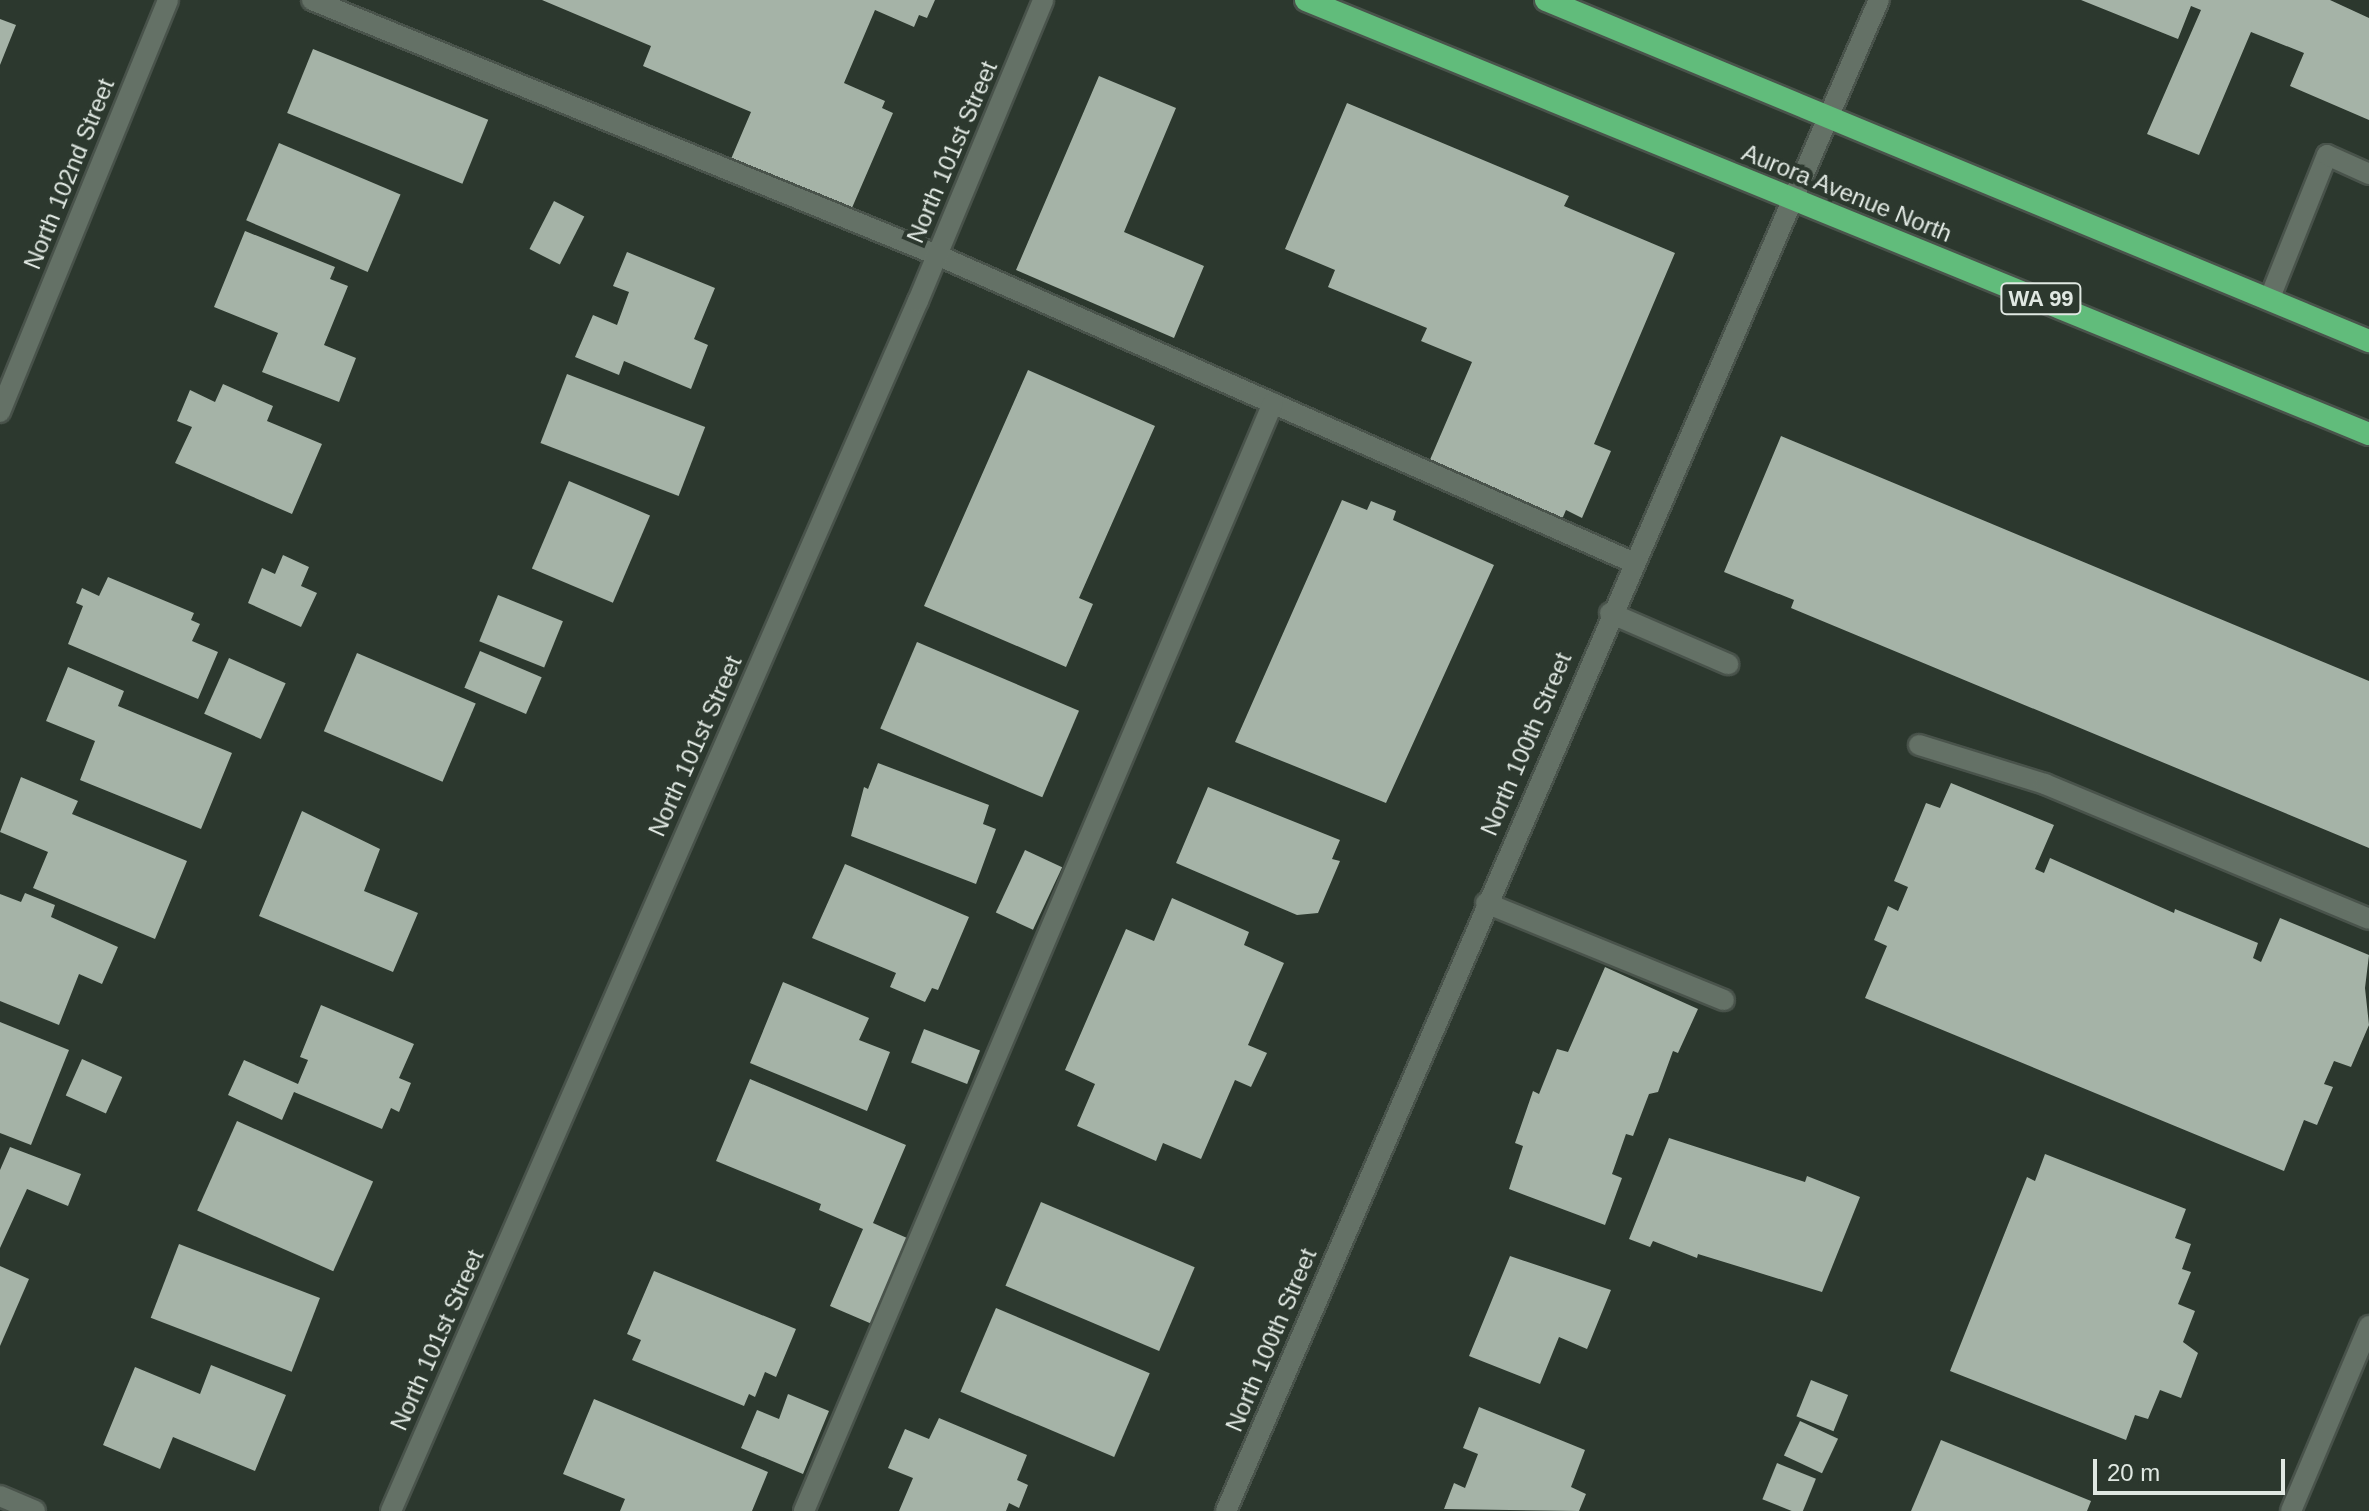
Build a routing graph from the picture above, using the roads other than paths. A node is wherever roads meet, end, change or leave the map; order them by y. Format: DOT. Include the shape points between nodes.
graph roads {
  1 [pos="168,0"];
  2 [pos="312,0"];
  3 [pos="1043,0"];
  4 [pos="1306,0"];
  5 [pos="1546,0"];
  6 [pos="1879,0"];
  7 [pos="1828,117"];
  8 [pos="2369,174"];
  9 [pos="1791,198"];
  10 [pos="937,255"];
  11 [pos="2269,300"];
  12 [pos="2369,341"];
  13 [pos="1273,403"];
  14 [pos="0,412"];
  15 [pos="2369,434"];
  16 [pos="1632,562"];
  17 [pos="1610,613"];
  18 [pos="1728,664"];
  19 [pos="1919,745"];
  20 [pos="1486,903"];
  21 [pos="2369,919"];
  22 [pos="1724,1000"];
  23 [pos="2369,1326"];
  24 [pos="0,1496"];
  25 [pos="35,1511"];
  26 [pos="391,1511"];
  27 [pos="804,1511"];
  28 [pos="1226,1511"];
  29 [pos="2291,1511"];
  1 -- 14 [label="street, North 102nd Street"];
  2 -- 10 [label="street"];
  3 -- 10 [label="street, North 101st Street"];
  4 -- 9 [label="highway, Aurora Avenue North / WA 99"];
  5 -- 7 [label="highway"];
  6 -- 7 [label="street, North 100th Street"];
  7 -- 9 [label="street, North 100th Street"];
  7 -- 11 [label="highway"];
  8 -- 11 [label="street" via="2327,155"];
  9 -- 15 [label="highway, Aurora Avenue North / WA 99"];
  9 -- 16 [label="street, North 100th Street"];
  10 -- 13 [label="street"];
  10 -- 26 [label="street, North 101st Street"];
  11 -- 12 [label="highway"];
  13 -- 16 [label="street"];
  13 -- 27 [label="street"];
  16 -- 17 [label="street, North 100th Street"];
  17 -- 18 [label="street"];
  17 -- 20 [label="street, North 100th Street"];
  19 -- 21 [label="street" via="2045,784"];
  20 -- 22 [label="street"];
  20 -- 28 [label="street, North 100th Street"];
  23 -- 29 [label="street"];
  24 -- 25 [label="street"];
}
